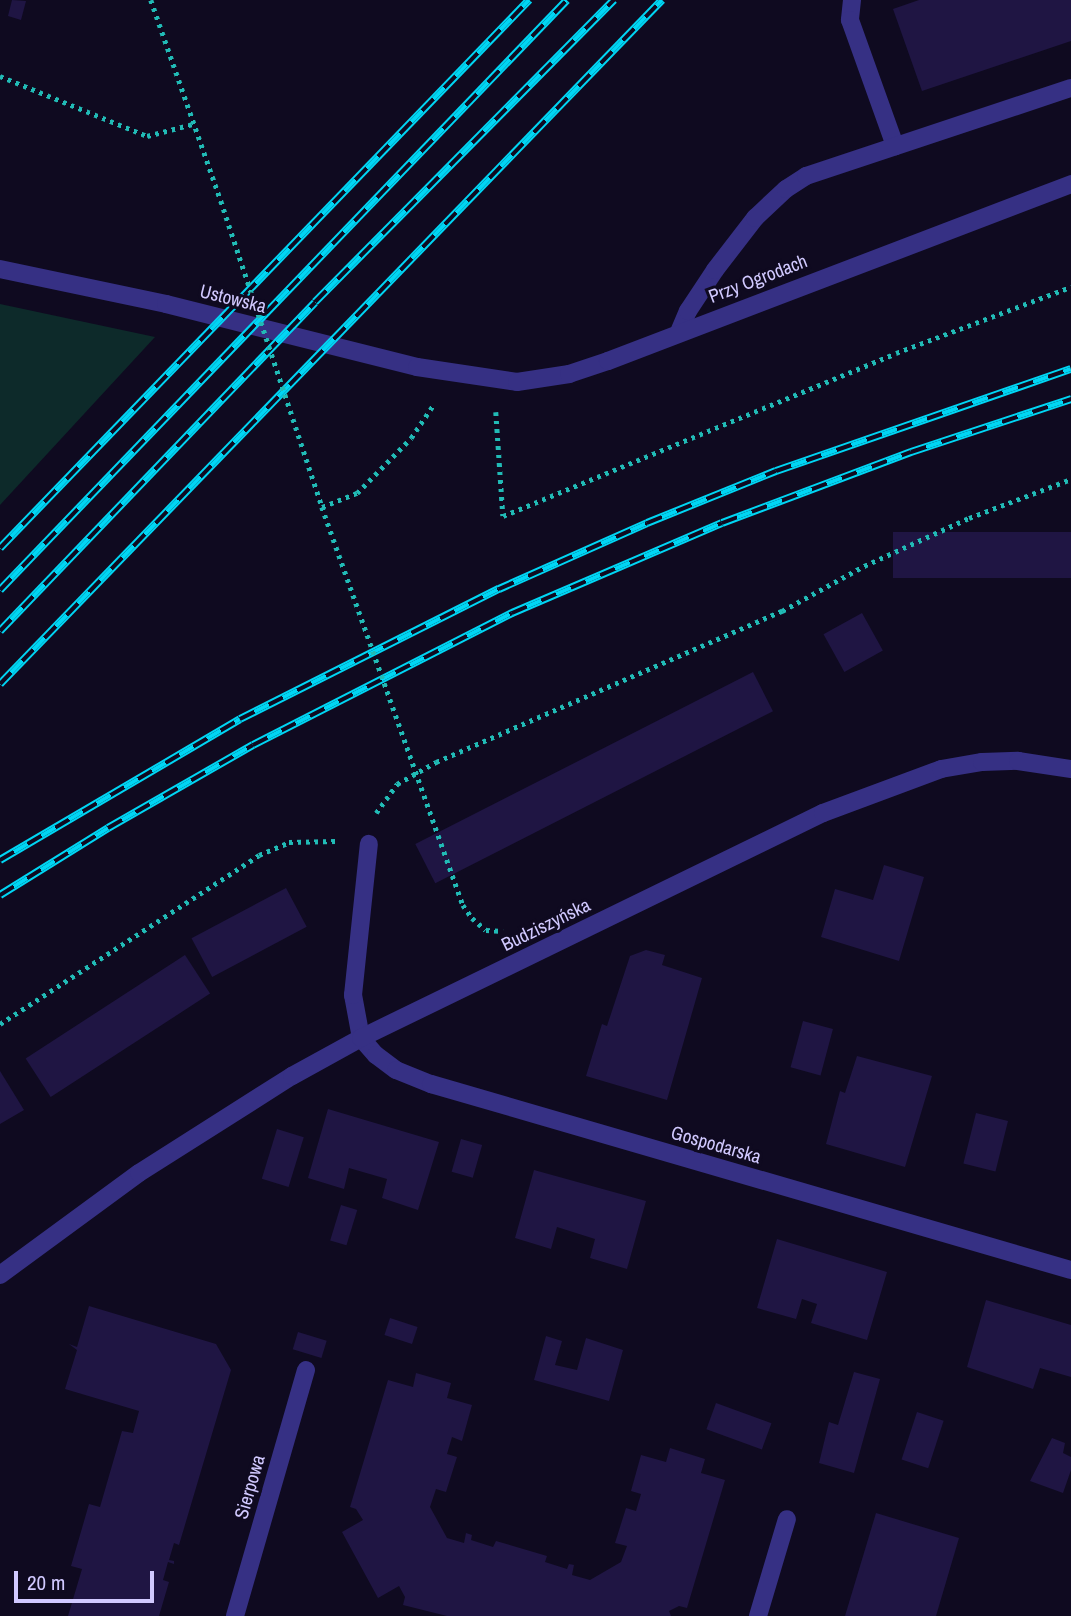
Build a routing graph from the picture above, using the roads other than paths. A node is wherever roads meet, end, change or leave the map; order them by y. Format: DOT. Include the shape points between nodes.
graph roads {
  1 [pos="852,0"];
  2 [pos="1071,88"];
  3 [pos="895,146"];
  4 [pos="1071,184"];
  5 [pos="0,269"];
  6 [pos="679,332"];
  7 [pos="455,374"];
  8 [pos="1071,769"];
  9 [pos="369,844"];
  10 [pos="361,1038"];
  11 [pos="1071,1270"];
  12 [pos="0,1275"];
  13 [pos="306,1370"];
  14 [pos="787,1520"];
  15 [pos="235,1616"];
  16 [pos="758,1616"];
  1 -- 3 [label="street" via="850,19"];
  2 -- 3 [label="street"];
  3 -- 6 [label="street" via="829,166 786,189 755,218 722,261"];
  4 -- 6 [label="street, Przy Ogrodach"];
  5 -- 7 [label="street, Ustowska"];
  6 -- 7 [label="street, Przy Ogrodach" via="569,374 517,382"];
  8 -- 10 [label="street, Budziszyńska" via="1018,761 982,762 941,769 880,789"];
  9 -- 10 [label="street" via="353,995"];
  10 -- 11 [label="street, Gospodarska" via="396,1070 431,1084"];
  10 -- 12 [label="street, Budziszyńska" via="252,1100 74,1218"];
  13 -- 15 [label="street, Sierpowa"];
  14 -- 16 [label="street"];
}
